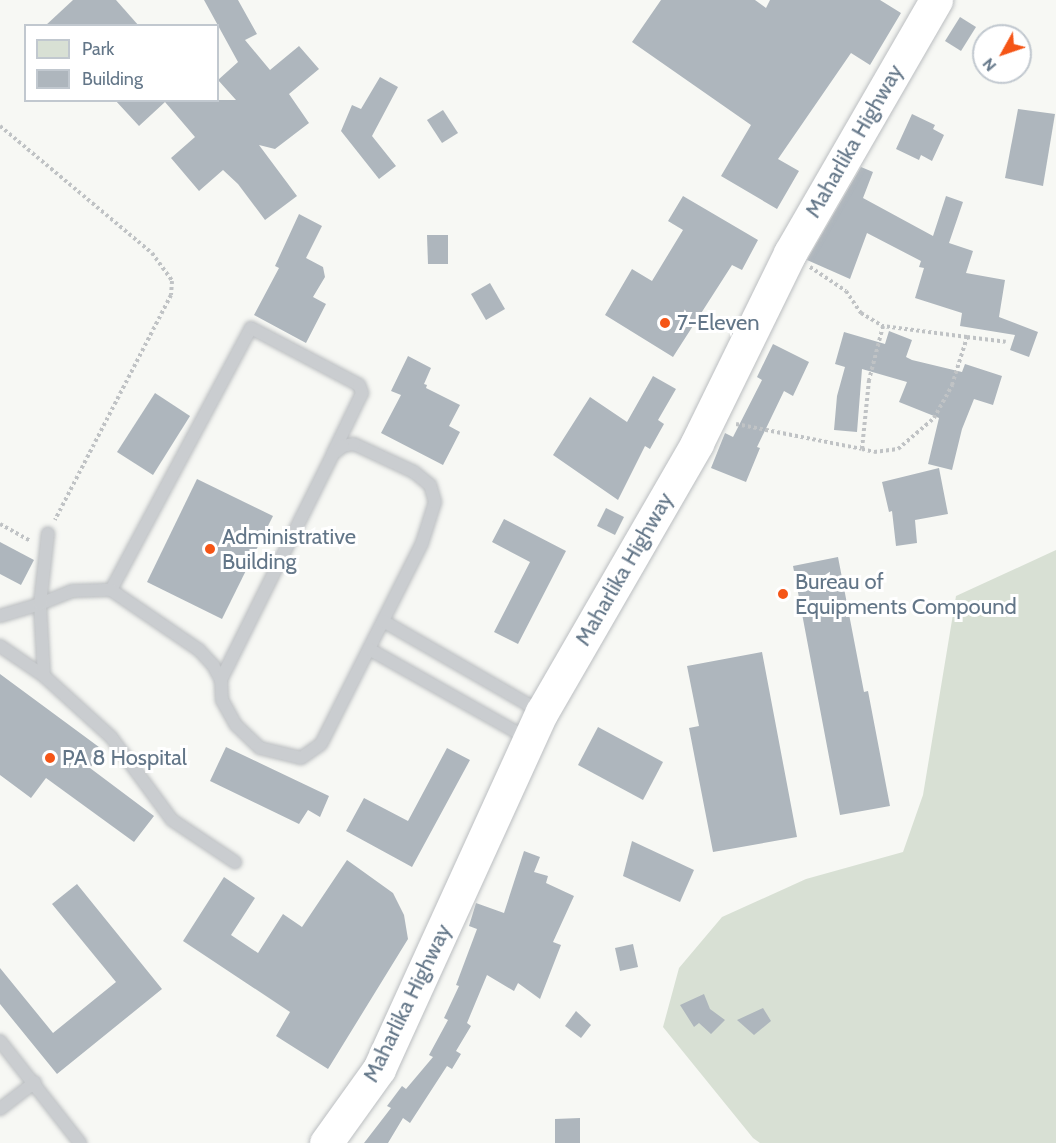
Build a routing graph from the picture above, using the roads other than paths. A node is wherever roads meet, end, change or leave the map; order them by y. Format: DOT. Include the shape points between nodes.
graph roads {
  1 [pos="936,0"];
  2 [pos="333,454"];
  3 [pos="48,533"];
  4 [pos="111,590"];
  5 [pos="40,604"];
  6 [pos="0,616"];
  7 [pos="383,621"];
  8 [pos="0,646"];
  9 [pos="369,649"];
  10 [pos="44,676"];
  11 [pos="221,680"];
  12 [pos="536,726"];
  13 [pos="235,862"];
  14 [pos="0,1041"];
  15 [pos="35,1082"];
  16 [pos="0,1109"];
  17 [pos="80,1143"];
  18 [pos="326,1143"];
  1 -- 12 [label="highway, Maharlika Highway" via="790,253 708,419"];
  2 -- 4 [label="lane" via="362,393 359,385 251,328"];
  2 -- 7 [label="lane" via="342,446 354,444 414,472 430,485 435,502 431,521"];
  2 -- 11 [label="lane"];
  3 -- 5 [label="lane"];
  4 -- 5 [label="lane" via="73,591"];
  4 -- 11 [label="lane" via="199,650 213,664"];
  5 -- 6 [label="lane"];
  5 -- 10 [label="lane"];
  7 -- 9 [label="lane"];
  7 -- 12 [label="lane"];
  8 -- 10 [label="lane"];
  9 -- 11 [label="lane" via="321,744 301,758 260,748 236,725 222,700"];
  9 -- 12 [label="lane"];
  10 -- 13 [label="lane" via="111,737 172,820"];
  12 -- 18 [label="highway, Maharlika Highway" via="379,1069"];
  14 -- 15 [label="lane"];
  15 -- 16 [label="lane"];
  15 -- 17 [label="lane"];
}
